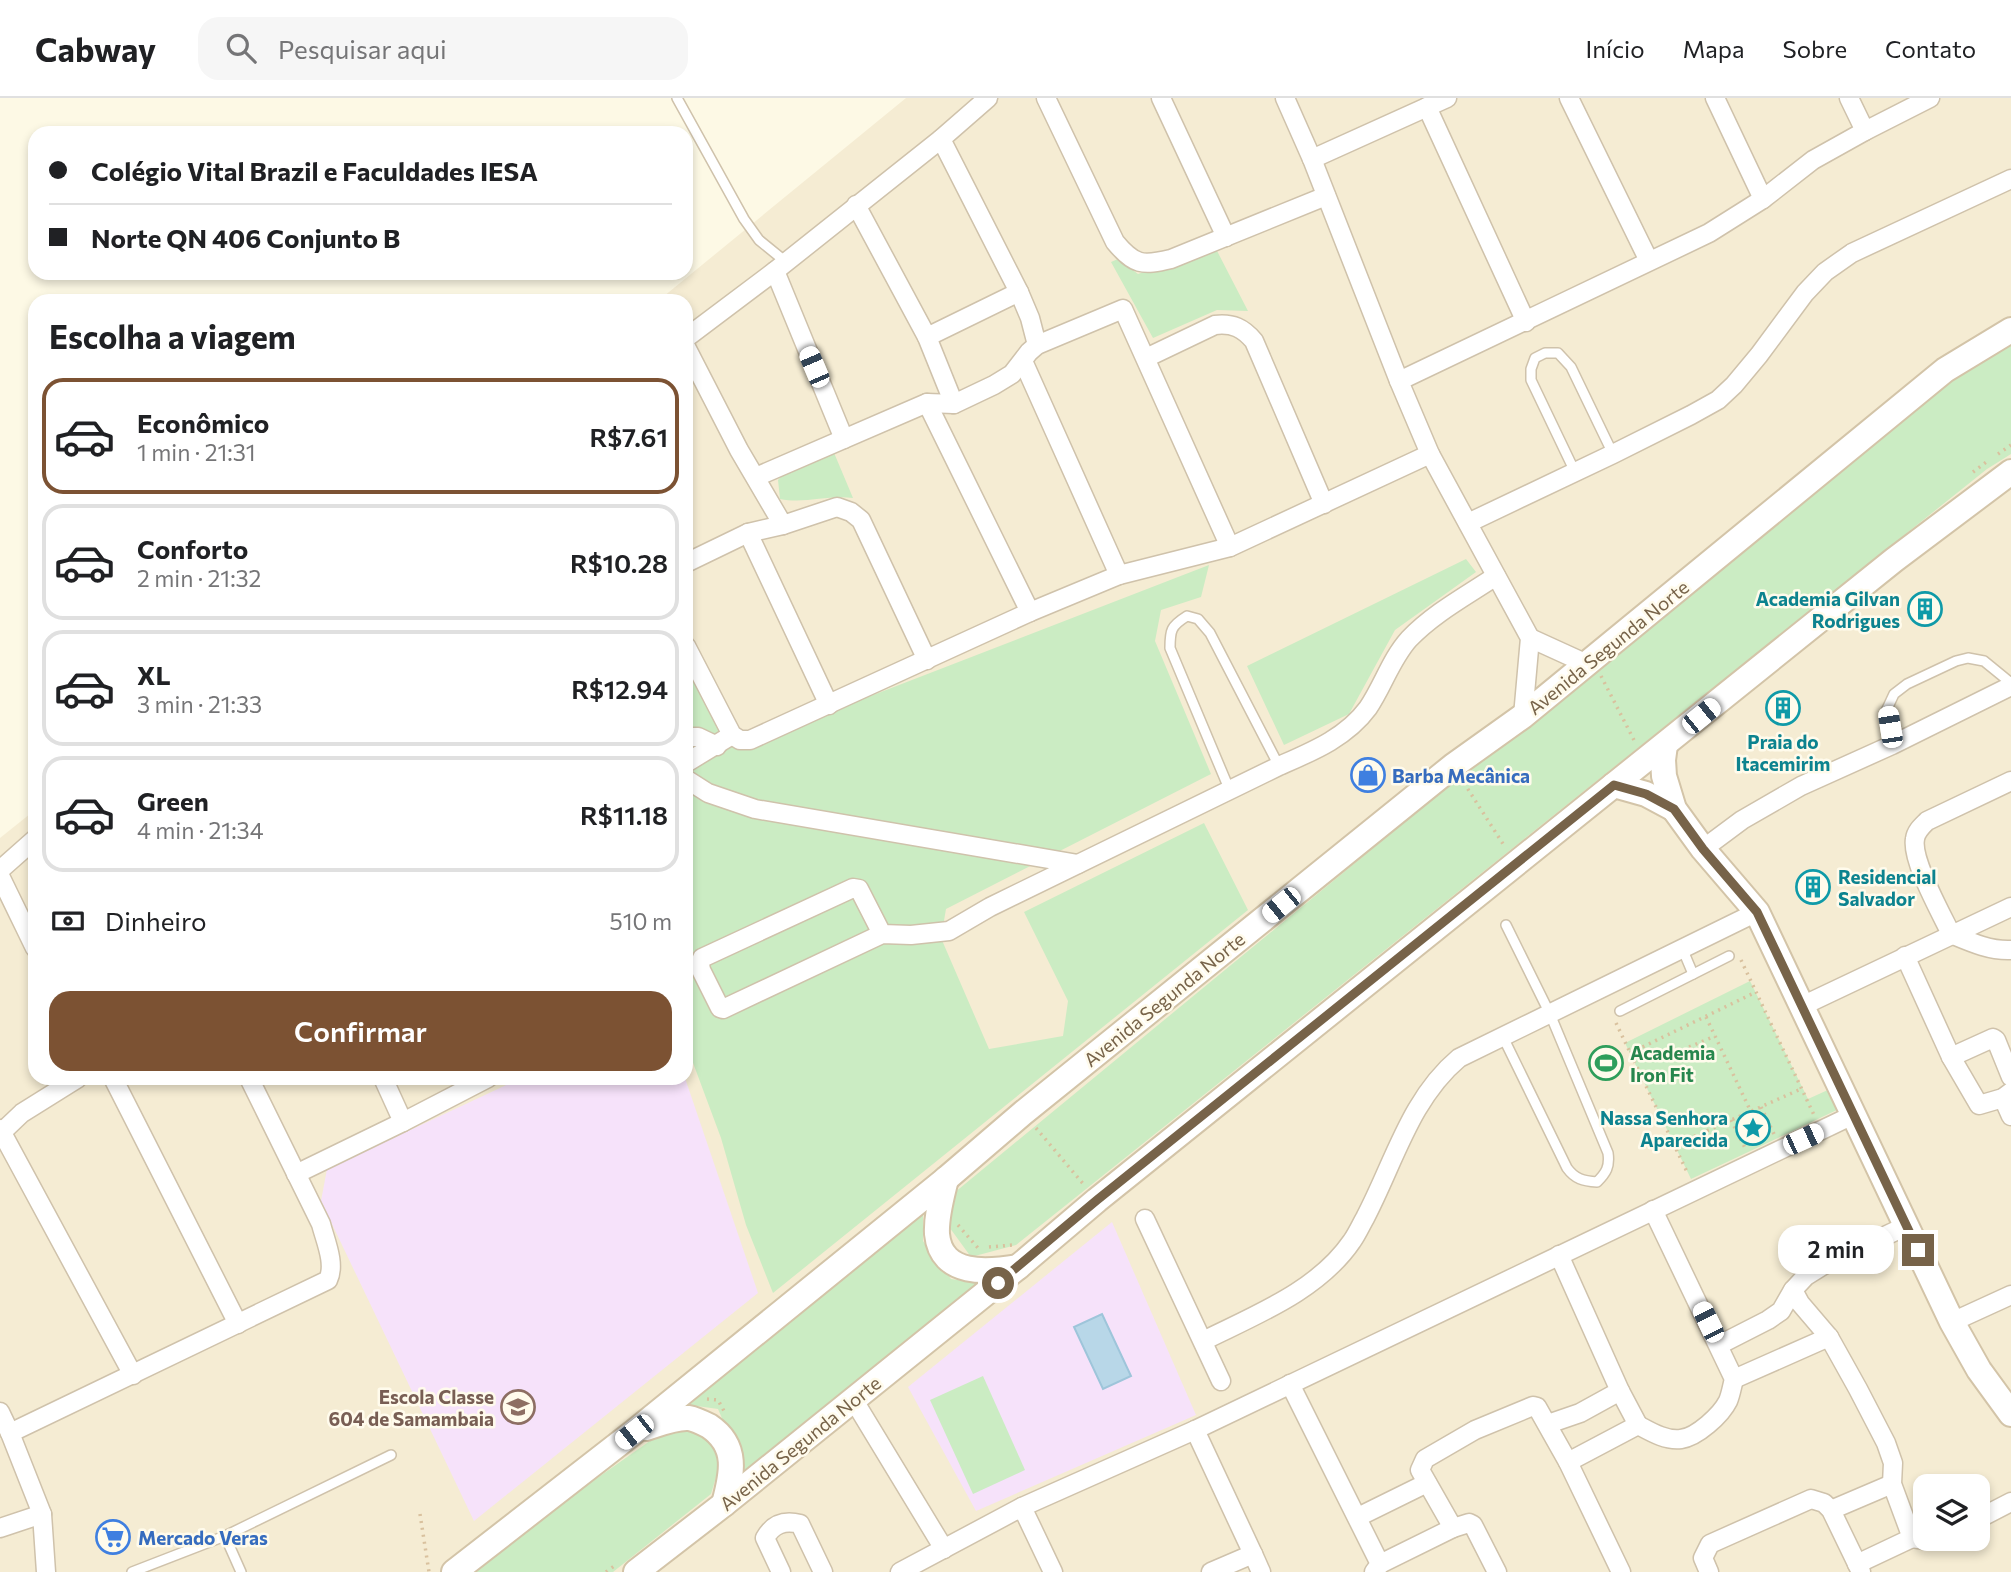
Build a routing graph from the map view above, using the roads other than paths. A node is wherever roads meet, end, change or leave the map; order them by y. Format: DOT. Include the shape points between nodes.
graph roads {
  1 [pos="677,98"];
  2 [pos="988,98"];
  3 [pos="1046,98"];
  4 [pos="1161,98"];
  5 [pos="1285,98"];
  6 [pos="1569,98"];
  7 [pos="1715,98"];
  8 [pos="1849,98"];
  9 [pos="1930,98"];
  10 [pos="1436,102"];
  11 [pos="693,126"];
  12 [pos="693,127"];
  13 [pos="1865,131"];
  14 [pos="941,139"];
  15 [pos="1312,159"];
  16 [pos="2011,179"];
  17 [pos="1326,196"];
  18 [pos="1763,199"];
  19 [pos="856,205"];
  20 [pos="1226,237"];
  21 [pos="1650,261"];
  22 [pos="780,266"];
  23 [pos="1019,292"];
  24 [pos="1526,322"];
  25 [pos="2011,330"];
  26 [pos="693,333"];
  27 [pos="928,337"];
  28 [pos="1037,345"];
  29 [pos="1146,358"];
  30 [pos="693,361"];
  31 [pos="1023,361"];
  32 [pos="1399,381"];
  33 [pos="927,403"];
  34 [pos="954,404"];
  35 [pos="844,439"];
  36 [pos="1430,454"];
  37 [pos="1613,454"];
  38 [pos="1575,472"];
  39 [pos="2011,472"];
  40 [pos="756,477"];
  41 [pos="1324,504"];
  42 [pos="1468,523"];
  43 [pos="783,525"];
  44 [pos="748,533"];
  45 [pos="1230,547"];
  46 [pos="693,560"];
  47 [pos="1119,575"];
  48 [pos="1496,576"];
  49 [pos="1030,612"];
  50 [pos="1530,638"];
  51 [pos="927,660"];
  52 [pos="693,663"];
  53 [pos="1592,666"];
  54 [pos="2011,684"];
  55 [pos="829,705"];
  56 [pos="1522,716"];
  57 [pos="693,737"];
  58 [pos="724,740"];
  59 [pos="1665,745"];
  60 [pos="1892,745"];
  61 [pos="693,759"];
  62 [pos="1279,766"];
  63 [pos="2011,781"];
  64 [pos="693,783"];
  65 [pos="1614,785"];
  66 [pos="1230,791"];
  67 [pos="1674,809"];
  68 [pos="28,845"];
  69 [pos="1703,849"];
  70 [pos="1078,864"];
  71 [pos="0,870"];
  72 [pos="0,876"];
  73 [pos="2011,906"];
  74 [pos="1757,912"];
  75 [pos="1506,925"];
  76 [pos="28,934"];
  77 [pos="882,934"];
  78 [pos="1951,934"];
  79 [pos="1682,948"];
  80 [pos="2011,950"];
  81 [pos="1729,956"];
  82 [pos="1905,956"];
  83 [pos="1693,974"];
  84 [pos="1802,1006"];
  85 [pos="1620,1011"];
  86 [pos="1550,1014"];
  87 [pos="1503,1037"];
  88 [pos="1951,1057"];
  89 [pos="2011,1077"];
  90 [pos="67,1085"];
  91 [pos="117,1085"];
  92 [pos="252,1085"];
  93 [pos="386,1085"];
  94 [pos="474,1085"];
  95 [pos="2007,1095"];
  96 [pos="1853,1115"];
  97 [pos="2011,1116"];
  98 [pos="403,1122"];
  99 [pos="1,1132"];
  100 [pos="296,1174"];
  101 [pos="946,1179"];
  102 [pos="1653,1210"];
  103 [pos="1145,1219"];
  104 [pos="1906,1226"];
  105 [pos="1019,1255"];
  106 [pos="1559,1255"];
  107 [pos="1793,1290"];
  108 [pos="2011,1294"];
  109 [pos="1952,1322"];
  110 [pos="238,1324"];
  111 [pos="1829,1337"];
  112 [pos="1203,1341"];
  113 [pos="1719,1345"];
  114 [pos="133,1375"];
  115 [pos="1734,1379"];
  116 [pos="1222,1381"];
  117 [pos="1290,1384"];
  118 [pos="1620,1391"];
  119 [pos="853,1399"];
  120 [pos="0,1412"];
  121 [pos="2011,1414"];
  122 [pos="1548,1424"];
  123 [pos="1638,1425"];
  124 [pos="1195,1430"];
  125 [pos="634,1432"];
  126 [pos="10,1433"];
  127 [pos="391,1455"];
  128 [pos="1568,1462"];
  129 [pos="1427,1483"];
  130 [pos="1892,1484"];
  131 [pos="2011,1502"];
  132 [pos="724,1504"];
  133 [pos="1022,1507"];
  134 [pos="1831,1510"];
  135 [pos="1990,1513"];
  136 [pos="41,1514"];
  137 [pos="1358,1517"];
  138 [pos="0,1528"];
  139 [pos="1453,1528"];
  140 [pos="225,1536"];
  141 [pos="1912,1538"];
  142 [pos="944,1549"];
  143 [pos="1253,1554"];
  144 [pos="626,1568"];
  145 [pos="1377,1568"];
  146 [pos="1859,1568"];
  147 [pos="46,1572"];
  148 [pos="132,1572"];
  149 [pos="241,1572"];
  150 [pos="454,1572"];
  151 [pos="781,1572"];
  152 [pos="823,1572"];
  153 [pos="900,1572"];
  154 [pos="1054,1572"];
  155 [pos="1211,1572"];
  156 [pos="1261,1572"];
  157 [pos="1497,1572"];
  158 [pos="1621,1572"];
  159 [pos="1709,1572"];
  1 -- 11 [label="lane"];
  2 -- 14 [label="street"];
  3 -- 20 [label="street" via="1126,256 1153,263"];
  4 -- 20 [label="street"];
  5 -- 15 [label="street"];
  6 -- 21 [label="street"];
  7 -- 18 [label="street"];
  8 -- 13 [label="street"];
  9 -- 13 [label="street"];
  10 -- 15 [label="street"];
  10 -- 24 [label="street"];
  12 -- 22 [label="lane" via="744,219"];
  13 -- 18 [label="street" via="1813,160"];
  14 -- 19 [label="street"];
  14 -- 23 [label="street"];
  15 -- 17 [label="street"];
  16 -- 37 [label="street" via="1852,253 1805,293 1734,386 1691,415"];
  17 -- 20 [label="street"];
  17 -- 32 [label="street"];
  18 -- 21 [label="street" via="1709,233"];
  19 -- 22 [label="street"];
  19 -- 27 [label="street"];
  21 -- 24 [label="street"];
  22 -- 26 [label="street"];
  22 -- 35 [label="street"];
  23 -- 27 [label="street"];
  23 -- 28 [label="street"];
  24 -- 32 [label="street"];
  25 -- 53 [label="main road, Avenida Segunda Norte" via="1945,370"];
  27 -- 34 [label="street"];
  28 -- 29 [label="street" via="1123,309"];
  28 -- 31 [label="street"];
  29 -- 41 [label="street" via="1215,325 1246,331"];
  29 -- 45 [label="street"];
  30 -- 40 [label="street"];
  31 -- 34 [label="street" via="1012,374"];
  31 -- 47 [label="street"];
  32 -- 36 [label="street"];
  33 -- 34 [label="street"];
  33 -- 35 [label="street"];
  33 -- 49 [label="street"];
  35 -- 40 [label="street"];
  36 -- 41 [label="street"];
  36 -- 42 [label="street"];
  37 -- 38 [label="street"];
  37 -- 38 [label="lane" via="1570,367 1558,353 1535,358 1531,380"];
  38 -- 42 [label="street"];
  39 -- 59 [label="main road, Avenida Segunda Norte"];
  40 -- 43 [label="street"];
  41 -- 45 [label="street"];
  42 -- 48 [label="street"];
  43 -- 44 [label="street"];
  43 -- 51 [label="street" via="837,507 861,520"];
  44 -- 46 [label="street"];
  44 -- 55 [label="street"];
  45 -- 47 [label="street"];
  47 -- 49 [label="street"];
  48 -- 50 [label="street"];
  48 -- 62 [label="street" via="1427,621 1407,641 1356,722 1339,736"];
  49 -- 51 [label="street"];
  50 -- 53 [label="street"];
  50 -- 56 [label="street"];
  51 -- 55 [label="street"];
  52 -- 58 [label="street"];
  53 -- 56 [label="main road, Avenida Segunda Norte"];
  54 -- 60 [label="street"];
  54 -- 60 [label="lane" via="1984,661 1968,658 1907,684 1894,694 1887,709"];
  55 -- 58 [label="street" via="750,740"];
  56 -- 101 [label="main road, Avenida Segunda Norte" via="1452,766"];
  57 -- 58 [label="street"];
  58 -- 61 [label="street"];
  59 -- 65 [label="main road, Avenida Segunda Norte"];
  59 -- 67 [label="main road" via="1664,776"];
  60 -- 69 [label="street" via="1801,786"];
  62 -- 66 [label="street"];
  62 -- 66 [label="lane" via="1210,634 1198,619 1187,616 1170,632 1170,648"];
  63 -- 78 [label="street" via="1927,821 1915,839 1915,856"];
  64 -- 70 [label="street" via="755,809"];
  65 -- 67 [label="main road" via="1646,794"];
  65 -- 105 [label="main road, Avenida Segunda Norte" via="1097,1200"];
  66 -- 70 [label="street"];
  67 -- 69 [label="main road"];
  68 -- 71 [label="street"];
  69 -- 74 [label="main road"];
  70 -- 77 [label="street" via="949,931"];
  72 -- 76 [label="street"];
  73 -- 78 [label="street"];
  74 -- 79 [label="street"];
  74 -- 84 [label="main road"];
  75 -- 86 [label="lane"];
  77 -- 77 [label="street" via="723,1010 701,970 702,958 853,888 859,889"];
  78 -- 80 [label="street" via="1979,946"];
  78 -- 82 [label="street"];
  79 -- 83 [label="lane"];
  79 -- 86 [label="street"];
  81 -- 83 [label="lane"];
  82 -- 84 [label="street"];
  82 -- 88 [label="street"];
  83 -- 85 [label="lane"];
  84 -- 96 [label="main road"];
  86 -- 87 [label="street"];
  86 -- 87 [label="lane" via="1608,1153 1606,1174 1597,1182 1574,1177 1567,1168"];
  87 -- 112 [label="street" via="1459,1058 1428,1090 1352,1241 1329,1268 1271,1307"];
  88 -- 89 [label="street" via="1993,1038"];
  88 -- 95 [label="street" via="1976,1104 1982,1106"];
  90 -- 99 [label="street"];
  91 -- 110 [label="street"];
  92 -- 100 [label="street"];
  93 -- 98 [label="street"];
  94 -- 98 [label="street"];
  95 -- 97 [label="street"];
  96 -- 102 [label="street"];
  96 -- 104 [label="main road"];
  98 -- 100 [label="street"];
  99 -- 114 [label="street"];
  100 -- 110 [label="street" via="321,1224 331,1273 328,1280"];
  101 -- 105 [label="main road" via="937,1236 943,1252 971,1271 993,1271"];
  101 -- 125 [label="main road, Avenida Segunda Norte"];
  102 -- 106 [label="street"];
  102 -- 113 [label="street"];
  103 -- 112 [label="street"];
  104 -- 107 [label="street" via="1822,1266"];
  104 -- 109 [label="main road"];
  105 -- 119 [label="main road, Avenida Segunda Norte"];
  106 -- 117 [label="street"];
  106 -- 118 [label="street"];
  107 -- 111 [label="street"];
  107 -- 113 [label="street" via="1781,1311"];
  108 -- 109 [label="street"];
  109 -- 121 [label="main road"];
  110 -- 114 [label="street"];
  111 -- 115 [label="street"];
  111 -- 130 [label="street" via="1886,1443 1893,1463"];
  112 -- 116 [label="street"];
  113 -- 115 [label="street"];
  114 -- 126 [label="street"];
  115 -- 123 [label="street" via="1716,1418 1682,1440"];
  117 -- 124 [label="street"];
  117 -- 137 [label="street"];
  118 -- 122 [label="street"];
  118 -- 123 [label="street"];
  119 -- 132 [label="main road, Avenida Segunda Norte"];
  119 -- 142 [label="street"];
  120 -- 126 [label="street"];
  122 -- 128 [label="street"];
  122 -- 129 [label="street" via="1533,1406 1475,1430 1425,1460 1420,1470"];
  123 -- 128 [label="street"];
  124 -- 133 [label="street"];
  124 -- 143 [label="street"];
  125 -- 132 [label="main road" via="688,1418 717,1432 729,1447 732,1461"];
  125 -- 150 [label="main road, Avenida Segunda Norte"];
  126 -- 136 [label="street"];
  127 -- 140 [label="lane"];
  128 -- 158 [label="street"];
  129 -- 137 [label="street"];
  129 -- 139 [label="street"];
  130 -- 134 [label="street"];
  130 -- 141 [label="street"];
  131 -- 135 [label="street"];
  132 -- 144 [label="main road, Avenida Segunda Norte"];
  133 -- 142 [label="street"];
  133 -- 154 [label="street"];
  134 -- 146 [label="street"];
  134 -- 159 [label="street" via="1811,1499 1710,1544 1703,1559"];
  136 -- 138 [label="street"];
  136 -- 147 [label="street"];
  137 -- 145 [label="street"];
  139 -- 145 [label="street"];
  139 -- 157 [label="street" via="1473,1525"];
  140 -- 148 [label="lane"];
  140 -- 149 [label="lane"];
  141 -- 146 [label="street"];
  142 -- 153 [label="street"];
  143 -- 155 [label="street"];
  143 -- 156 [label="street"];
  151 -- 152 [label="street" via="765,1538 769,1530 790,1521 800,1524"];
}
